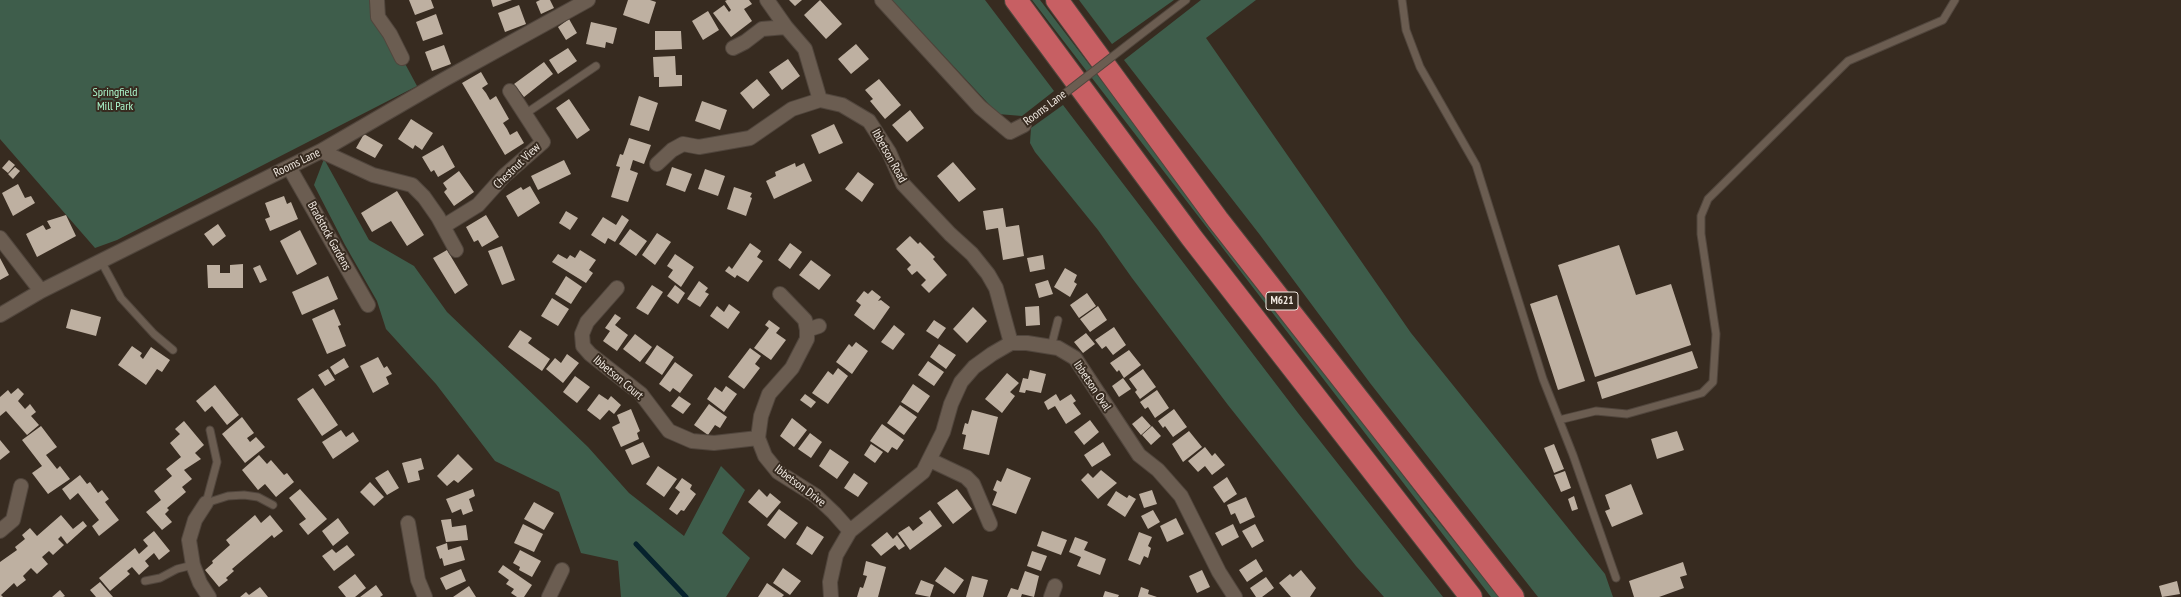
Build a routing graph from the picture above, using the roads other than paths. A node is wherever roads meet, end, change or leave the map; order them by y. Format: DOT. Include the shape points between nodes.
graph roads {
  1 [pos="377,0"];
  2 [pos="588,0"];
  3 [pos="767,0"];
  4 [pos="882,0"];
  5 [pos="1016,0"];
  6 [pos="1057,0"];
  7 [pos="1186,0"];
  8 [pos="1402,0"];
  9 [pos="1956,0"];
  10 [pos="786,27"];
  11 [pos="733,48"];
  12 [pos="402,58"];
  13 [pos="596,66"];
  14 [pos="510,91"];
  15 [pos="820,100"];
  16 [pos="524,114"];
  17 [pos="1024,125"];
  18 [pos="321,152"];
  19 [pos="657,164"];
  20 [pos="289,167"];
  21 [pos="444,226"];
  22 [pos="0,238"];
  23 [pos="456,250"];
  24 [pos="101,261"];
  25 [pos="617,288"];
  26 [pos="41,291"];
  27 [pos="780,294"];
  28 [pos="368,305"];
  29 [pos="0,315"];
  30 [pos="1058,320"];
  31 [pos="1011,343"];
  32 [pos="1051,347"];
  33 [pos="173,350"];
  34 [pos="1559,420"];
  35 [pos="210,430"];
  36 [pos="758,438"];
  37 [pos="930,460"];
  38 [pos="21,486"];
  39 [pos="206,503"];
  40 [pos="273,505"];
  41 [pos="408,522"];
  42 [pos="990,524"];
  43 [pos="0,531"];
  44 [pos="850,531"];
  45 [pos="193,565"];
  46 [pos="562,570"];
  47 [pos="1616,578"];
  48 [pos="145,581"];
  49 [pos="209,597"];
  50 [pos="425,597"];
  51 [pos="549,597"];
  52 [pos="831,597"];
  53 [pos="1236,597"];
  54 [pos="1470,597"];
  55 [pos="1513,597"];
  1 -- 12 [label="street" via="378,17"];
  2 -- 18 [label="street, Rooms Lane" via="445,79"];
  3 -- 10 [label="street"];
  4 -- 17 [label="street, Rooms Lane" via="980,107 1010,132"];
  5 -- 54 [label="highway, M621" via="1192,238"];
  6 -- 55 [label="highway, M621" via="1218,220"];
  7 -- 17 [label="lane, Rooms Lane, bridge"];
  8 -- 34 [label="lane" via="1406,30 1420,67 1476,165 1543,379"];
  9 -- 34 [label="lane" via="1943,20 1848,61 1708,199 1701,216 1701,234 1716,334 1713,382 1702,393 1627,414 1596,411"];
  10 -- 11 [label="street" via="762,29"];
  10 -- 15 [label="street" via="805,49"];
  13 -- 16 [label="lane"];
  14 -- 16 [label="street, Chestnut View"];
  15 -- 19 [label="street" via="792,109 750,138 699,148 683,144"];
  15 -- 31 [label="street, Ibbetson Road" via="842,105 869,121 903,184 972,254 988,274 996,288"];
  16 -- 21 [label="street, Chestnut View" via="543,142 504,176 478,205"];
  18 -- 20 [label="street, Rooms Lane"];
  18 -- 21 [label="street" via="373,175 412,185 424,197"];
  20 -- 24 [label="street, Rooms Lane"];
  20 -- 28 [label="street, Bradstock Gardens"];
  21 -- 23 [label="street"];
  22 -- 26 [label="street"];
  24 -- 26 [label="street, Rooms Lane"];
  24 -- 33 [label="lane" via="121,298 154,334"];
  25 -- 36 [label="street, Ibbetson Court" via="587,322 582,334 583,346 590,354 642,394 669,431 692,441 714,443"];
  26 -- 29 [label="street, Rooms Lane"];
  27 -- 36 [label="street, Ibbetson Drive" via="813,328 792,368 769,394 761,416"];
  30 -- 32 [label="lane"];
  31 -- 32 [label="street, Ibbetson Oval"];
  31 -- 37 [label="street" via="974,367 961,382"];
  32 -- 53 [label="street, Ibbetson Oval" via="1058,348 1075,358 1139,455 1158,470 1181,496 1219,572"];
  34 -- 47 [label="lane"];
  35 -- 39 [label="lane" via="217,462"];
  36 -- 44 [label="street, Ibbetson Drive" via="765,456 778,472 816,496"];
  37 -- 42 [label="street" via="966,477 973,484"];
  37 -- 44 [label="street" via="923,472"];
  38 -- 43 [label="street" via="13,520"];
  39 -- 40 [label="lane" via="228,496 244,495 258,497"];
  39 -- 45 [label="street" via="195,520 189,540"];
  41 -- 50 [label="street" via="418,580"];
  44 -- 52 [label="street" via="836,555 830,582"];
  45 -- 48 [label="lane"];
  45 -- 49 [label="street"];
  46 -- 51 [label="street"];
}
